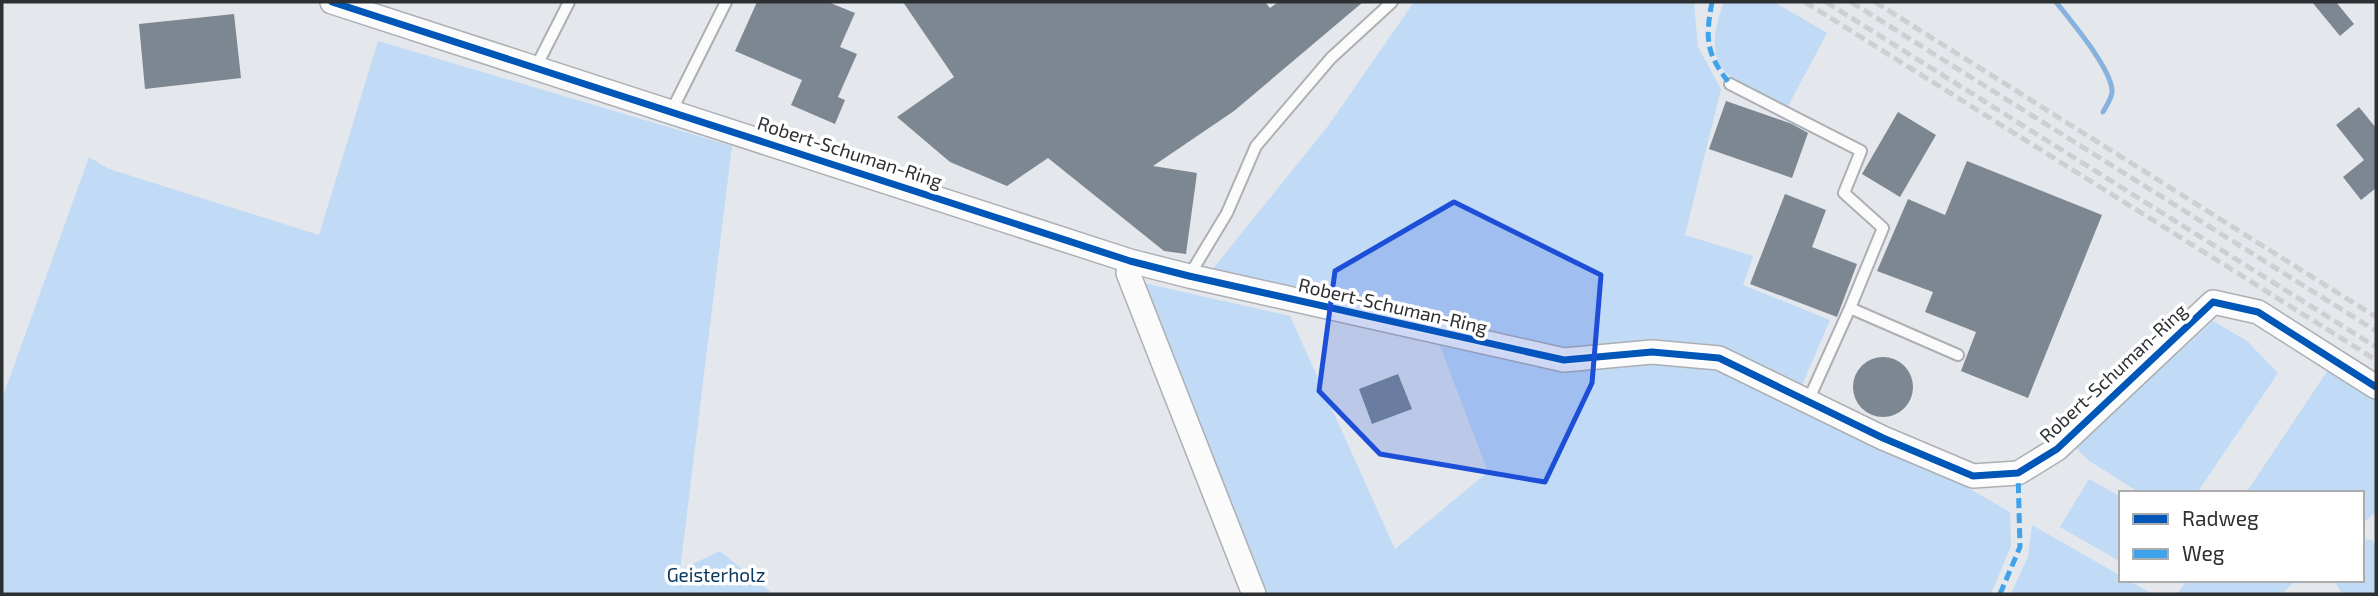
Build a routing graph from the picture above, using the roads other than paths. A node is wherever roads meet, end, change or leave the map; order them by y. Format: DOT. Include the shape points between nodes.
graph roads {
  1 [pos="332,2"];
  2 [pos="569,2"];
  3 [pos="726,2"];
  4 [pos="1392,2"];
  5 [pos="536,67"];
  6 [pos="1730,84"];
  7 [pos="672,110"];
  8 [pos="1130,261"];
  9 [pos="1189,276"];
  10 [pos="1850,308"];
  11 [pos="1958,355"];
  12 [pos="2376,387"];
  13 [pos="1808,401"];
  14 [pos="1254,594"];
  1 -- 5 [label="street, Robert-Schuman-Ring"];
  2 -- 5 [label="lane"];
  3 -- 7 [label="lane"];
  4 -- 9 [label="lane" via="1331,58 1256,146 1227,213"];
  5 -- 7 [label="street, Robert-Schuman-Ring"];
  6 -- 10 [label="lane" via="1861,150 1844,193 1883,228"];
  7 -- 8 [label="street, Robert-Schuman-Ring"];
  8 -- 9 [label="street, Robert-Schuman-Ring"];
  8 -- 14 [label="street" via="1128,273"];
  9 -- 13 [label="street, Robert-Schuman-Ring" via="1564,360 1652,352 1719,358"];
  10 -- 11 [label="lane"];
  10 -- 13 [label="lane"];
  12 -- 13 [label="street, Robert-Schuman-Ring" via="2258,312 2213,302 2057,449 2018,473 1973,476"];
}
